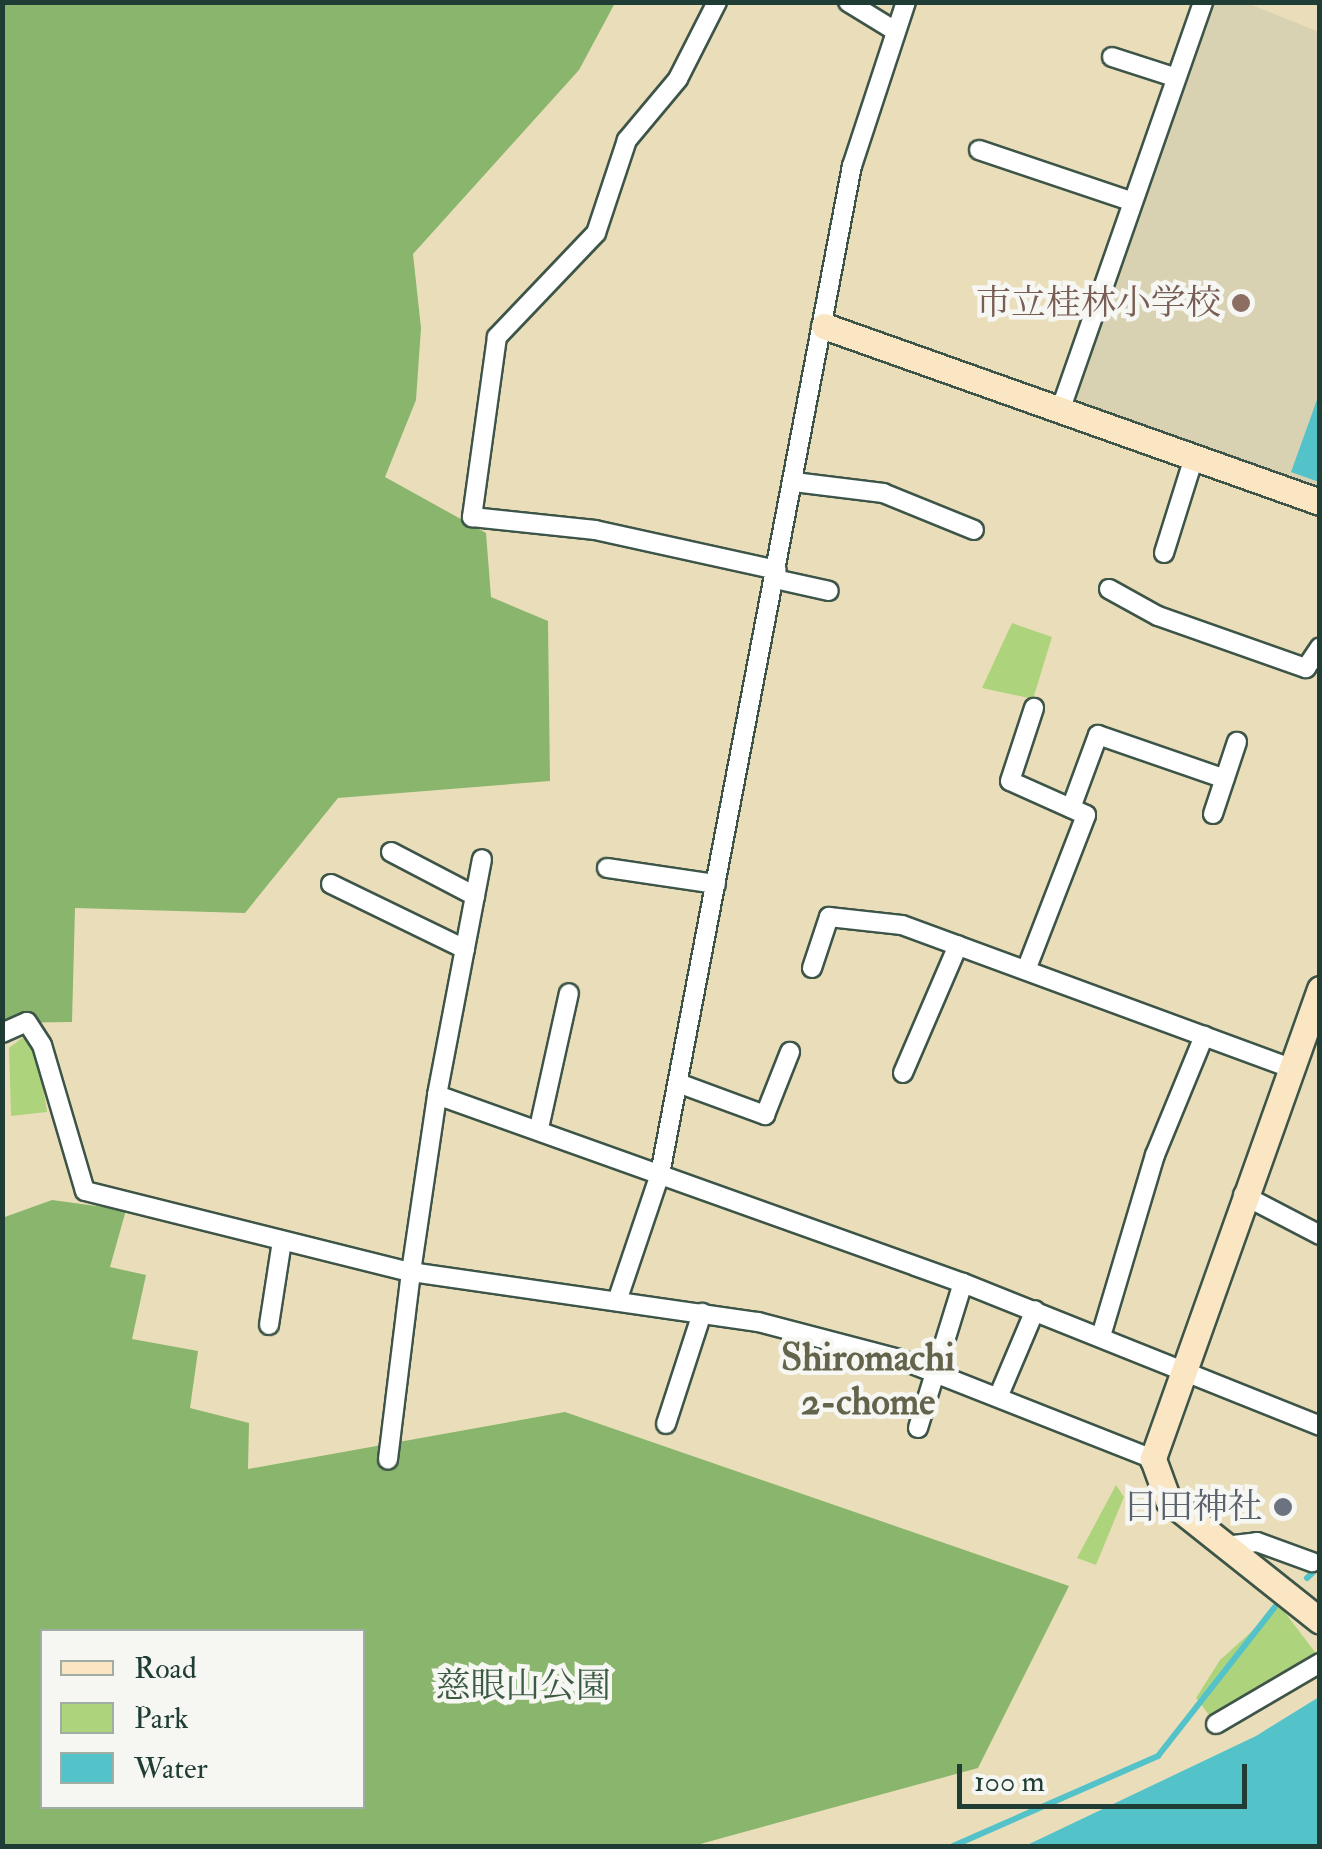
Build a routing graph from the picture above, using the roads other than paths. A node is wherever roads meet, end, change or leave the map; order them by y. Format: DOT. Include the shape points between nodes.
graph roads {
  1 [pos="716,2"];
  2 [pos="848,2"];
  3 [pos="906,2"];
  4 [pos="1202,2"];
  5 [pos="892,28"];
  6 [pos="1112,57"];
  7 [pos="1174,78"];
  8 [pos="979,150"];
  9 [pos="1128,200"];
  10 [pos="824,326"];
  11 [pos="1061,408"];
  12 [pos="1194,457"];
  13 [pos="794,482"];
  14 [pos="1320,502"];
  15 [pos="974,530"];
  16 [pos="1164,553"];
  17 [pos="776,575"];
  18 [pos="1109,588"];
  19 [pos="829,591"];
  20 [pos="1320,647"];
  21 [pos="1034,708"];
  22 [pos="1237,742"];
  23 [pos="1225,779"];
  24 [pos="1071,808"];
  25 [pos="1213,814"];
  26 [pos="392,852"];
  27 [pos="482,859"];
  28 [pos="607,868"];
  29 [pos="331,884"];
  30 [pos="716,884"];
  31 [pos="475,896"];
  32 [pos="958,945"];
  33 [pos="465,949"];
  34 [pos="812,968"];
  35 [pos="1026,970"];
  36 [pos="1320,989"];
  37 [pos="569,993"];
  38 [pos="2,1033"];
  39 [pos="1204,1036"];
  40 [pos="790,1052"];
  41 [pos="1290,1068"];
  42 [pos="903,1073"];
  43 [pos="678,1082"];
  44 [pos="436,1095"];
  45 [pos="538,1128"];
  46 [pos="660,1174"];
  47 [pos="1243,1195"];
  48 [pos="1320,1235"];
  49 [pos="282,1241"];
  50 [pos="412,1272"];
  51 [pos="964,1283"];
  52 [pos="618,1300"];
  53 [pos="1035,1310"];
  54 [pos="702,1314"];
  55 [pos="268,1325"];
  56 [pos="1100,1336"];
  57 [pos="1179,1368"];
  58 [pos="933,1372"];
  59 [pos="998,1396"];
  60 [pos="666,1424"];
  61 [pos="1320,1426"];
  62 [pos="918,1428"];
  63 [pos="1153,1458"];
  64 [pos="388,1460"];
  65 [pos="1226,1546"];
  66 [pos="1312,1562"];
  67 [pos="1320,1621"];
  68 [pos="1320,1663"];
  69 [pos="1216,1724"];
  1 -- 17 [label="street" via="678,79 626,140 596,232 497,337 472,517 595,530"];
  2 -- 5 [label="street"];
  3 -- 5 [label="street"];
  4 -- 7 [label="street"];
  5 -- 10 [label="street" via="852,166"];
  6 -- 7 [label="street"];
  7 -- 9 [label="street"];
  8 -- 9 [label="street"];
  9 -- 11 [label="street"];
  10 -- 11 [label="street"];
  10 -- 13 [label="street"];
  11 -- 12 [label="street"];
  12 -- 14 [label="street"];
  12 -- 16 [label="street"];
  13 -- 15 [label="street" via="883,493"];
  13 -- 17 [label="street"];
  17 -- 19 [label="street"];
  17 -- 30 [label="street"];
  18 -- 20 [label="street" via="1158,616 1306,668"];
  21 -- 24 [label="street" via="1010,781"];
  22 -- 23 [label="street"];
  23 -- 24 [label="street" via="1098,734"];
  23 -- 25 [label="street"];
  24 -- 35 [label="street" via="1086,814"];
  26 -- 31 [label="street"];
  27 -- 31 [label="street"];
  28 -- 30 [label="street"];
  29 -- 33 [label="street"];
  30 -- 43 [label="street"];
  31 -- 33 [label="street"];
  32 -- 34 [label="street" via="902,924 829,917"];
  32 -- 35 [label="street"];
  32 -- 42 [label="street"];
  33 -- 44 [label="street" via="438,1051"];
  35 -- 39 [label="street"];
  36 -- 41 [label="street"];
  37 -- 45 [label="street"];
  38 -- 49 [label="street" via="27,1022 42,1045 85,1191"];
  39 -- 41 [label="street"];
  39 -- 56 [label="street" via="1156,1155"];
  40 -- 43 [label="street" via="765,1115"];
  41 -- 47 [label="street"];
  43 -- 46 [label="street"];
  44 -- 45 [label="street"];
  44 -- 50 [label="street"];
  45 -- 46 [label="street"];
  46 -- 51 [label="street"];
  46 -- 52 [label="street"];
  47 -- 48 [label="street"];
  47 -- 57 [label="street"];
  49 -- 50 [label="street"];
  49 -- 55 [label="street"];
  50 -- 52 [label="street"];
  50 -- 64 [label="street"];
  51 -- 53 [label="street"];
  51 -- 58 [label="street"];
  52 -- 54 [label="street"];
  53 -- 56 [label="street"];
  53 -- 59 [label="street"];
  54 -- 58 [label="street"];
  54 -- 60 [label="street"];
  56 -- 57 [label="street"];
  57 -- 61 [label="street"];
  57 -- 63 [label="street"];
  58 -- 59 [label="street"];
  58 -- 62 [label="street"];
  59 -- 63 [label="street"];
  63 -- 65 [label="street" via="1168,1500"];
  65 -- 66 [label="street" via="1257,1542"];
  65 -- 67 [label="street"];
  68 -- 69 [label="street"];
}
